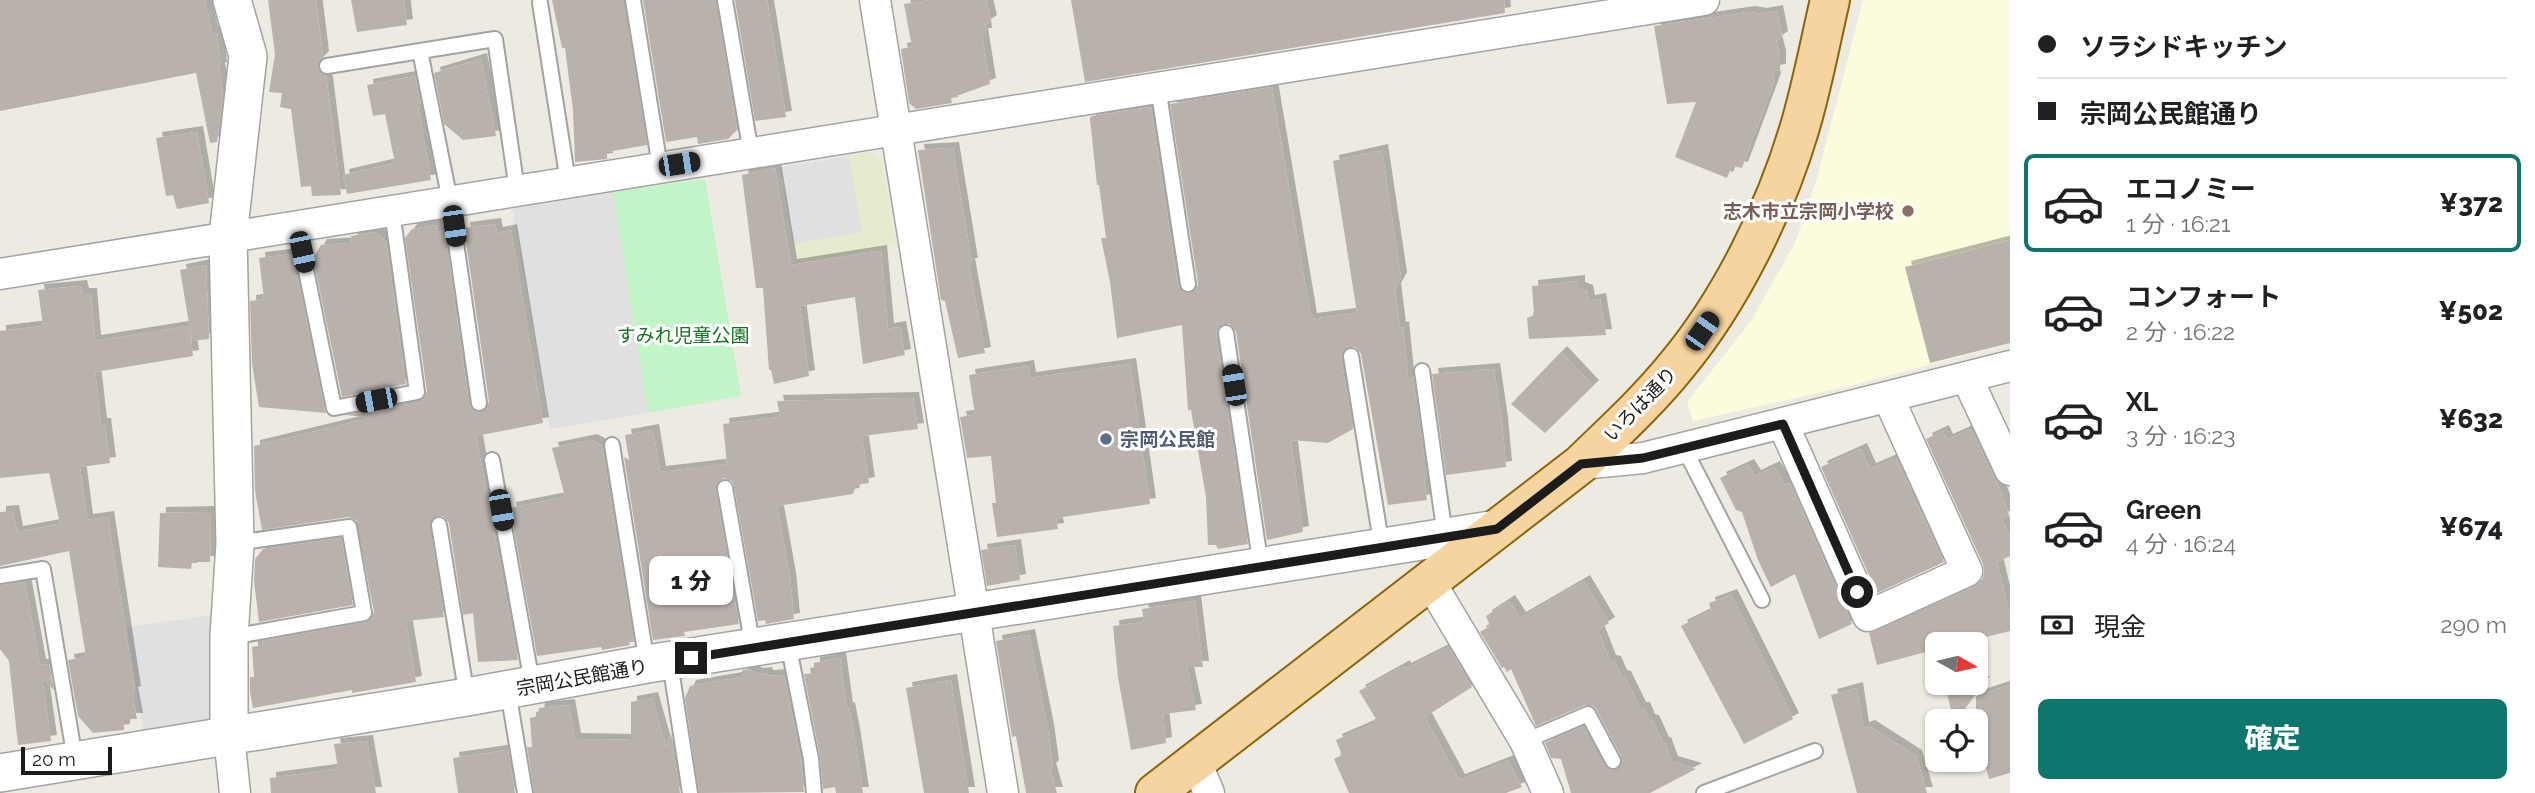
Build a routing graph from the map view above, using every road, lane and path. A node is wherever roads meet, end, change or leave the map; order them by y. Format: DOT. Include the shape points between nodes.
graph roads {
  1 [pos="232,0"];
  2 [pos="633,0"];
  3 [pos="725,0"];
  4 [pos="875,0"];
  5 [pos="1704,0"];
  6 [pos="1830,0"];
  7 [pos="540,3"];
  8 [pos="420,51"];
  9 [pos="327,66"];
  10 [pos="1158,87"];
  11 [pos="896,130"];
  12 [pos="751,153"];
  13 [pos="660,167"];
  14 [pos="568,183"];
  15 [pos="517,190"];
  16 [pos="450,201"];
  17 [pos="392,211"];
  18 [pos="297,226"];
  19 [pos="228,237"];
  20 [pos="0,274"];
  21 [pos="1188,284"];
  22 [pos="1226,333"];
  23 [pos="1351,356"];
  24 [pos="2010,366"];
  25 [pos="1422,371"];
  26 [pos="1967,378"];
  27 [pos="1888,397"];
  28 [pos="479,403"];
  29 [pos="1783,424"];
  30 [pos="612,445"];
  31 [pos="1685,448"];
  32 [pos="492,460"];
  33 [pos="1581,464"];
  34 [pos="2010,470"];
  35 [pos="725,488"];
  36 [pos="439,525"];
  37 [pos="1497,529"];
  38 [pos="1445,538"];
  39 [pos="235,544"];
  40 [pos="1382,548"];
  41 [pos="1261,567"];
  42 [pos="0,576"];
  43 [pos="1430,582"];
  44 [pos="1762,600"];
  45 [pos="974,612"];
  46 [pos="229,637"];
  47 [pos="771,645"];
  48 [pos="659,663"];
  49 [pos="520,688"];
  50 [pos="467,697"];
  51 [pos="229,736"];
  52 [pos="1525,741"];
  53 [pos="1815,751"];
  54 [pos="75,760"];
  55 [pos="1613,761"];
  56 [pos="0,771"];
  57 [pos="1202,777"];
  58 [pos="234,793"];
  59 [pos="525,793"];
  60 [pos="690,793"];
  61 [pos="814,793"];
  62 [pos="1003,793"];
  63 [pos="1155,793"];
  64 [pos="1548,793"];
  65 [pos="1704,793"];
  1 -- 19 [label="street" via="248,56"];
  2 -- 13 [label="lane"];
  3 -- 12 [label="lane"];
  4 -- 11 [label="street"];
  5 -- 10 [label="street"];
  6 -- 33 [label="main road, いろは通り" via="1799,129 1763,224 1738,272 1679,364"];
  7 -- 14 [label="lane"];
  8 -- 9 [label="lane"];
  8 -- 15 [label="lane" via="495,40"];
  8 -- 16 [label="lane"];
  10 -- 11 [label="street"];
  10 -- 21 [label="lane"];
  11 -- 12 [label="street"];
  11 -- 45 [label="street"];
  12 -- 13 [label="street"];
  13 -- 14 [label="street"];
  14 -- 15 [label="street"];
  15 -- 16 [label="street"];
  16 -- 17 [label="street"];
  16 -- 28 [label="lane"];
  17 -- 18 [label="street"];
  17 -- 18 [label="lane" via="418,392 334,408"];
  18 -- 19 [label="street"];
  19 -- 20 [label="street"];
  19 -- 39 [label="street"];
  22 -- 41 [label="lane"];
  23 -- 40 [label="lane"];
  24 -- 26 [label="street"];
  25 -- 38 [label="lane"];
  26 -- 27 [label="street"];
  26 -- 34 [label="street"];
  27 -- 29 [label="street"];
  27 -- 29 [label="street" via="1967,571 1868,616"];
  29 -- 31 [label="street"];
  30 -- 48 [label="lane"];
  31 -- 33 [label="street"];
  31 -- 44 [label="lane"];
  32 -- 49 [label="lane"];
  33 -- 37 [label="main road, いろは通り"];
  35 -- 47 [label="lane"];
  36 -- 50 [label="lane"];
  37 -- 38 [label="street, 宗岡公民館通り"];
  37 -- 43 [label="main road, いろは通り"];
  38 -- 40 [label="street, 宗岡公民館通り"];
  39 -- 46 [label="street"];
  39 -- 46 [label="lane" via="349,527 364,613"];
  40 -- 41 [label="street, 宗岡公民館通り"];
  41 -- 45 [label="street, 宗岡公民館通り"];
  42 -- 54 [label="lane" via="43,569"];
  43 -- 52 [label="street"];
  43 -- 57 [label="main road, いろは通り"];
  45 -- 47 [label="street, 宗岡公民館通り"];
  45 -- 62 [label="street"];
  46 -- 51 [label="street"];
  47 -- 48 [label="street, 宗岡公民館通り"];
  47 -- 61 [label="lane" via="811,759"];
  48 -- 49 [label="street, 宗岡公民館通り"];
  48 -- 60 [label="lane"];
  49 -- 50 [label="street, 宗岡公民館通り"];
  49 -- 59 [label="lane"];
  50 -- 51 [label="street, 宗岡公民館通り"];
  51 -- 54 [label="street, 宗岡公民館通り"];
  51 -- 58 [label="street"];
  52 -- 55 [label="lane" via="1588,715"];
  52 -- 64 [label="street"];
  53 -- 65 [label="lane"];
  54 -- 56 [label="street, 宗岡公民館通り"];
  57 -- 63 [label="main road, いろは通り"];
}
